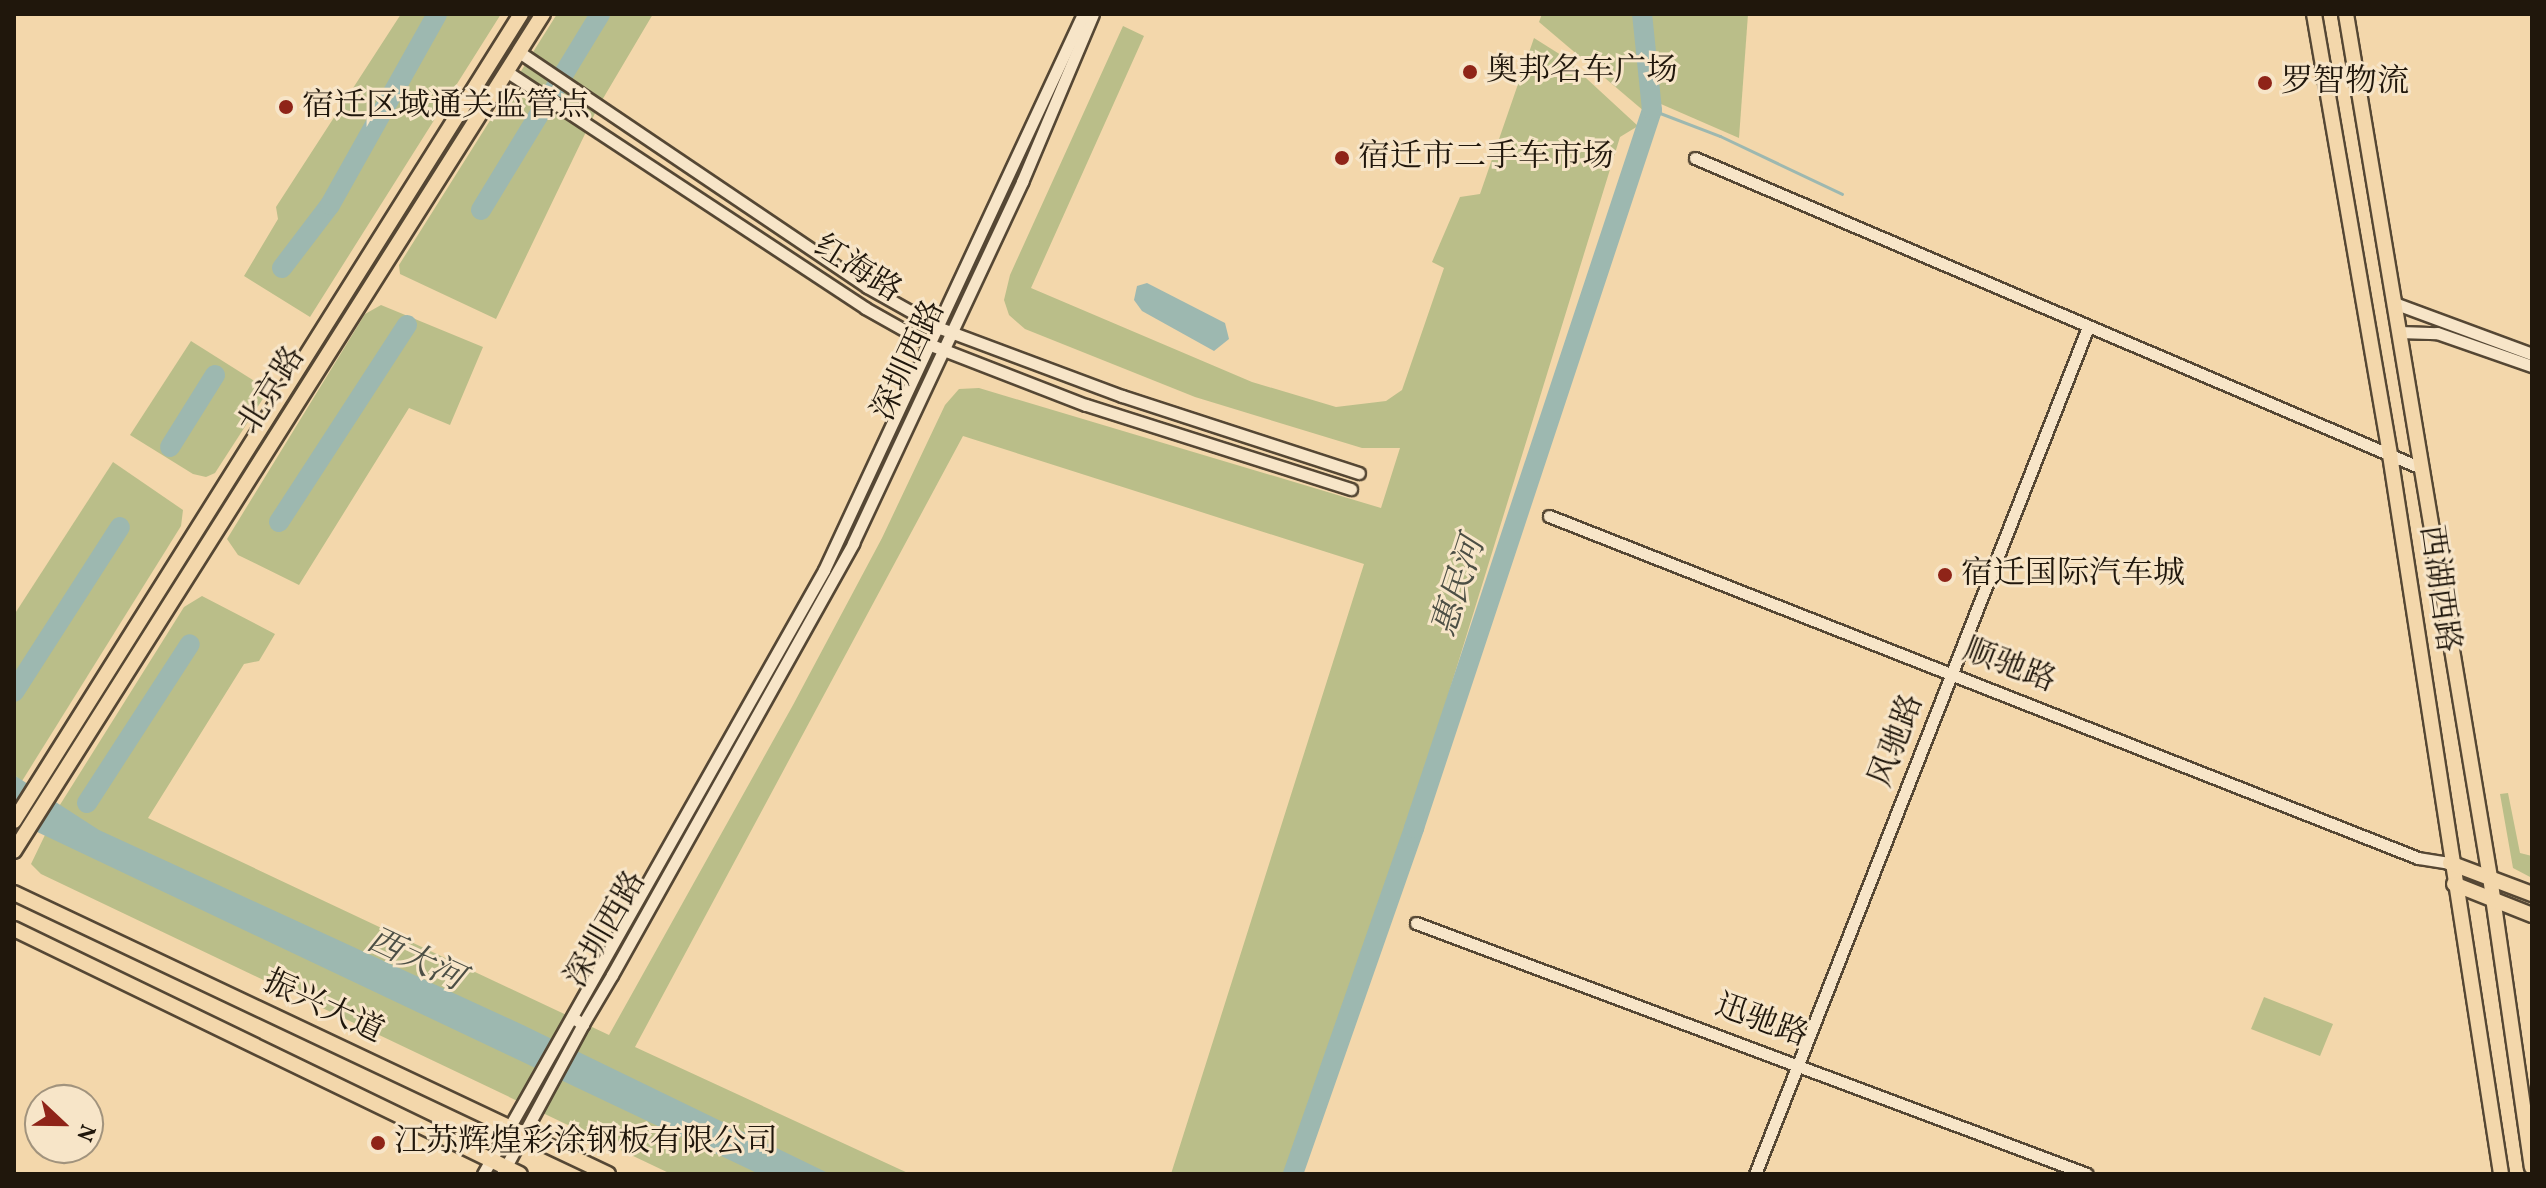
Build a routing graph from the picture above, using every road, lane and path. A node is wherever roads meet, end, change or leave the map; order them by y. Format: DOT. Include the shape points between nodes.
graph roads {
  1 [pos="521,14"];
  2 [pos="543,14"];
  3 [pos="1083,14"];
  4 [pos="1093,14"];
  5 [pos="2314,14"];
  6 [pos="2346,14"];
  7 [pos="519,52"];
  8 [pos="506,71"];
  9 [pos="1695,158"];
  10 [pos="2394,303"];
  11 [pos="2088,327"];
  12 [pos="945,330"];
  13 [pos="2399,332"];
  14 [pos="937,348"];
  15 [pos="2532,354"];
  16 [pos="2532,366"];
  17 [pos="2390,455"];
  18 [pos="2421,468"];
  19 [pos="1359,473"];
  20 [pos="1351,489"];
  21 [pos="1549,516"];
  22 [pos="1953,672"];
  23 [pos="14,821"];
  24 [pos="14,851"];
  25 [pos="2450,863"];
  26 [pos="2490,877"];
  27 [pos="2454,884"];
  28 [pos="14,893"];
  29 [pos="2532,894"];
  30 [pos="2493,899"];
  31 [pos="2532,915"];
  32 [pos="1416,923"];
  33 [pos="14,929"];
  34 [pos="576,1023"];
  35 [pos="1799,1063"];
  36 [pos="510,1127"];
  37 [pos="524,1134"];
  38 [pos="487,1167"];
  39 [pos="2532,1167"];
  40 [pos="509,1172"];
  41 [pos="608,1174"];
  42 [pos="1755,1174"];
  43 [pos="2087,1174"];
  44 [pos="2501,1174"];
  1 -- 23 [label="main road, 北京路"];
  2 -- 7 [label="main road, 北京路"];
  3 -- 12 [label="street, 深圳西路"];
  4 -- 12 [label="street, 深圳西路"];
  5 -- 17 [label="main road, 西湖西路"];
  6 -- 10 [label="main road, 西湖西路"];
  7 -- 8 [label="main road, 北京路"];
  7 -- 12 [label="street, 红海路" via="867,287"];
  8 -- 14 [label="street, 红海路" via="865,308"];
  8 -- 24 [label="main road, 北京路"];
  9 -- 11 [label="street"];
  10 -- 13 [label="main road, 西湖西路"];
  10 -- 15 [label="street"];
  11 -- 17 [label="street"];
  11 -- 22 [label="street, 风驰路"];
  12 -- 14 [label="street, 深圳西路"];
  12 -- 19 [label="street, 红海路" via="1122,396"];
  13 -- 16 [label="street" via="2437,333"];
  13 -- 18 [label="main road, 西湖西路"];
  14 -- 20 [label="street, 红海路" via="1100,410"];
  14 -- 34 [label="street, 深圳西路" via="809,598"];
  17 -- 18 [label="street"];
  17 -- 25 [label="main road, 西湖西路"];
  18 -- 26 [label="main road, 西湖西路"];
  21 -- 22 [label="street, 顺驰路"];
  22 -- 25 [label="street, 顺驰路" via="2418,858"];
  22 -- 35 [label="street, 风驰路"];
  25 -- 26 [label="main road"];
  25 -- 27 [label="main road, 西湖西路"];
  26 -- 29 [label="main road"];
  26 -- 30 [label="main road, 西湖西路"];
  27 -- 30 [label="main road"];
  27 -- 44 [label="main road, 西湖西路"];
  28 -- 36 [label="main road, 振兴大道"];
  30 -- 31 [label="main road"];
  30 -- 39 [label="main road, 西湖西路"];
  32 -- 35 [label="street, 迅驰路"];
  33 -- 38 [label="main road, 振兴大道"];
  34 -- 36 [label="street"];
  34 -- 37 [label="street"];
  35 -- 42 [label="street, 风驰路"];
  35 -- 43 [label="street, 迅驰路"];
  36 -- 37 [label="main road, 振兴大道"];
  36 -- 38 [label="street"];
  37 -- 40 [label="street"];
  37 -- 41 [label="main road, 振兴大道"];
  38 -- 40 [label="main road, 振兴大道"];
}
